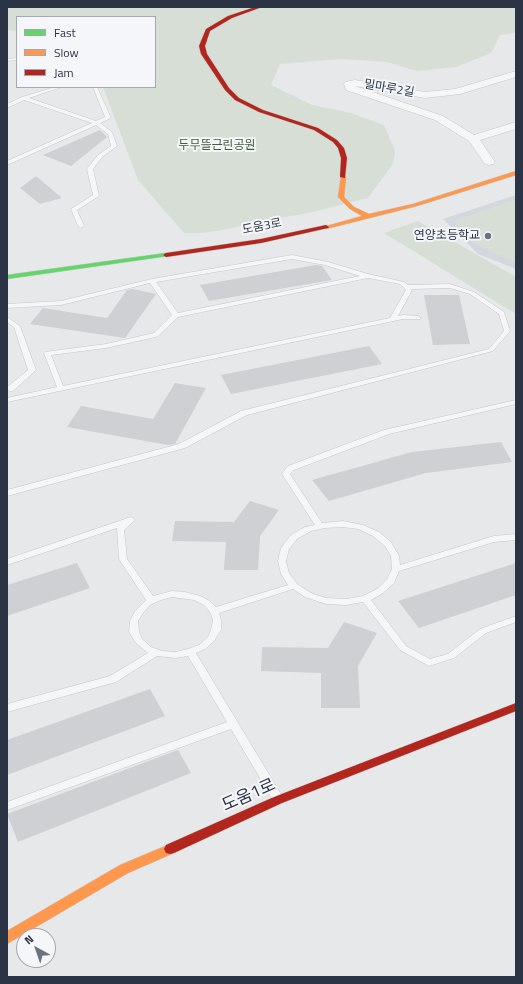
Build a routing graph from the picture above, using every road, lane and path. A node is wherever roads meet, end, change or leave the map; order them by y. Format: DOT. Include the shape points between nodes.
graph roads {
  1 [pos="260,7"];
  2 [pos="7,60"];
  3 [pos="7,66"];
  4 [pos="516,74"];
  5 [pos="57,88"];
  6 [pos="95,88"];
  7 [pos="24,98"];
  8 [pos="7,106"];
  9 [pos="96,123"];
  10 [pos="516,125"];
  11 [pos="473,139"];
  12 [pos="7,162"];
  13 [pos="489,162"];
  14 [pos="516,173"];
  15 [pos="369,217"];
  16 [pos="81,226"];
  17 [pos="368,276"];
  18 [pos="7,277"];
  19 [pos="152,281"];
  20 [pos="407,287"];
  21 [pos="7,306"];
  22 [pos="176,315"];
  23 [pos="418,318"];
  24 [pos="7,319"];
  25 [pos="393,319"];
  26 [pos="8,389"];
  27 [pos="61,389"];
  28 [pos="10,400"];
  29 [pos="516,402"];
  30 [pos="7,493"];
  31 [pos="320,526"];
  32 [pos="516,537"];
  33 [pos="7,562"];
  34 [pos="396,569"];
  35 [pos="294,586"];
  36 [pos="365,599"];
  37 [pos="152,601"];
  38 [pos="214,611"];
  39 [pos="516,619"];
  40 [pos="156,652"];
  41 [pos="190,652"];
  42 [pos="516,707"];
  43 [pos="7,708"];
  44 [pos="233,724"];
  45 [pos="278,800"];
  46 [pos="7,806"];
  47 [pos="7,938"];
  1 -- 15 [label="street" via="230,17 208,30 202,46 204,54 237,99 261,111 316,129 335,141 341,148 344,158 341,197 352,208"];
  2 -- 3 [label="lane" via="10,62"];
  4 -- 11 [label="street, 밀마루2길" via="456,92 425,95 349,84 350,88 439,118"];
  5 -- 7 [label="lane"];
  6 -- 9 [label="lane" via="108,118"];
  7 -- 8 [label="lane"];
  7 -- 9 [label="lane"];
  9 -- 12 [label="lane"];
  9 -- 16 [label="lane" via="110,133 114,146 100,156 90,169 96,196 74,209"];
  10 -- 11 [label="street"];
  11 -- 13 [label="street, 밀마루2길"];
  14 -- 15 [label="street, 도움3로"];
  15 -- 18 [label="street, 도움3로" via="261,241"];
  17 -- 19 [label="lane" via="326,263 292,257"];
  17 -- 20 [label="lane" via="402,283"];
  17 -- 22 [label="lane"];
  19 -- 21 [label="lane" via="61,302"];
  19 -- 22 [label="lane"];
  20 -- 25 [label="lane" via="409,290"];
  20 -- 30 [label="lane" via="450,286 472,293 502,313 507,331 491,350 244,413 182,446"];
  22 -- 27 [label="lane" via="156,335 106,346 47,354"];
  23 -- 25 [label="lane"];
  24 -- 26 [label="lane" via="17,326 32,370"];
  25 -- 27 [label="lane"];
  26 -- 28 [label="lane"];
  27 -- 28 [label="lane"];
  29 -- 31 [label="lane" via="387,432 291,468 286,474"];
  31 -- 34 [label="lane" via="343,524 360,527 376,534 388,544 395,556"];
  31 -- 35 [label="lane" via="294,537 285,548 282,561 285,574"];
  32 -- 34 [label="lane" via="494,539"];
  33 -- 37 [label="lane" via="131,520 120,529 123,560"];
  34 -- 36 [label="lane" via="391,581"];
  35 -- 36 [label="lane" via="308,595 326,601 346,602"];
  35 -- 38 [label="lane"];
  36 -- 39 [label="lane" via="403,648 429,663 451,656 483,631"];
  37 -- 38 [label="lane" via="172,594 185,595 207,603"];
  37 -- 40 [label="lane" via="139,612 134,621 134,632 139,641"];
  38 -- 41 [label="lane" via="217,625 211,639 202,647"];
  40 -- 41 [label="lane" via="176,655"];
  40 -- 43 [label="lane" via="113,679"];
  41 -- 44 [label="lane"];
  42 -- 45 [label="street, 도움1로"];
  44 -- 45 [label="lane"];
  44 -- 46 [label="lane"];
  45 -- 47 [label="street, 도움1로" via="124,869"];
}
